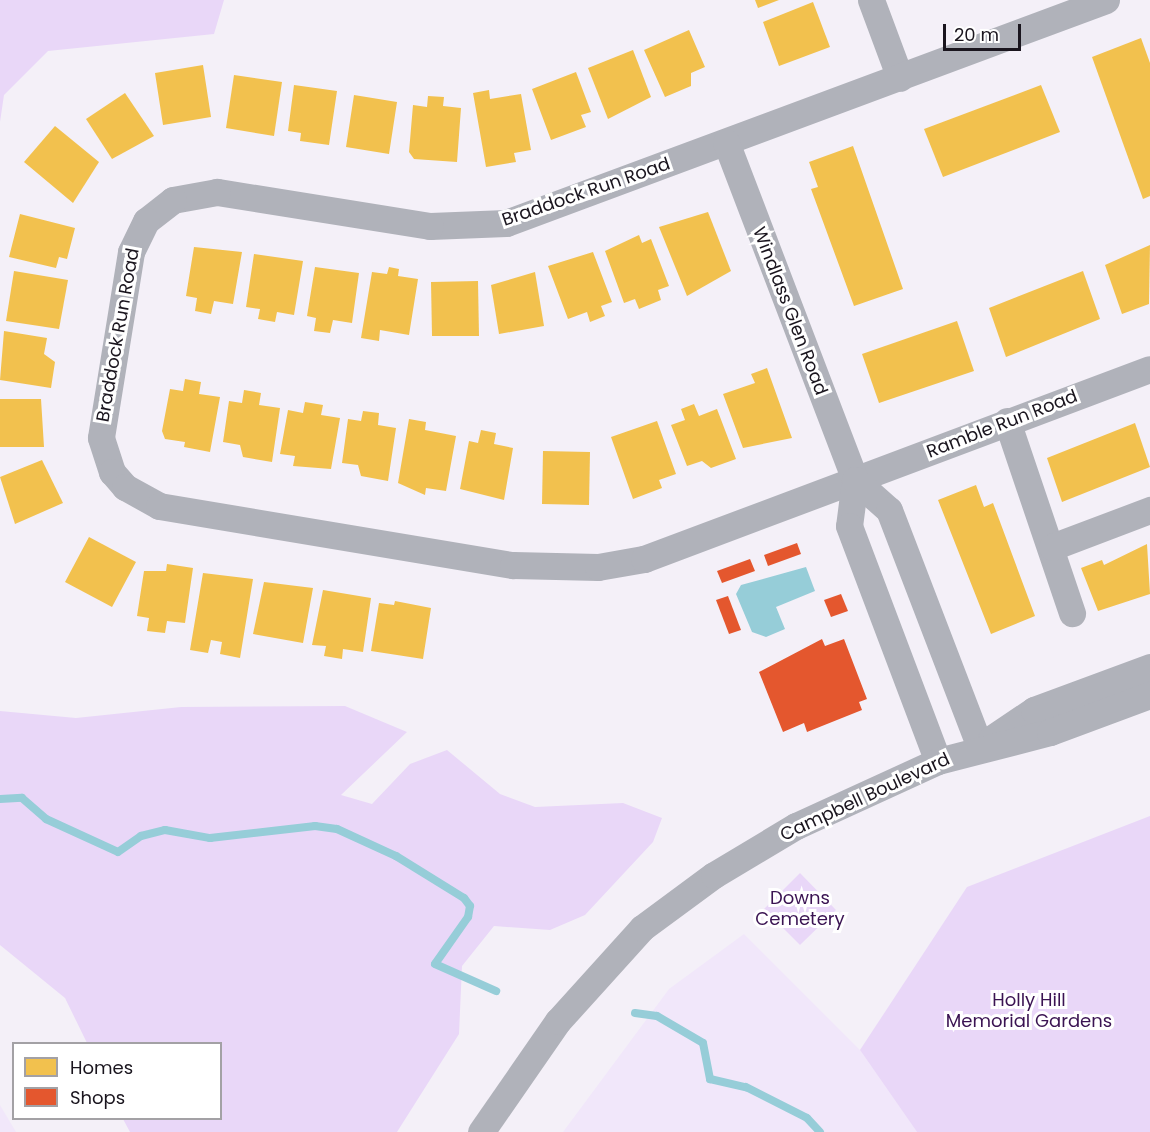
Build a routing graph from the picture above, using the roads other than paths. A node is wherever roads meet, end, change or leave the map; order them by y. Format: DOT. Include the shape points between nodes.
graph roads {
  1 [pos="871,0"];
  2 [pos="1107,0"];
  3 [pos="900,78"];
  4 [pos="726,142"];
  5 [pos="1150,369"];
  6 [pos="1007,421"];
  7 [pos="855,480"];
  8 [pos="1150,510"];
  9 [pos="1052,547"];
  10 [pos="1072,613"];
  11 [pos="1150,666"];
  12 [pos="1150,695"];
  13 [pos="980,747"];
  14 [pos="938,762"];
  15 [pos="481,1132"];
  1 -- 3 [label="street"];
  2 -- 3 [label="street, Braddock Run Road"];
  3 -- 4 [label="street, Braddock Run Road"];
  4 -- 7 [label="street, Windlass Glen Road"];
  4 -- 7 [label="street, Braddock Run Road" via="530,216 481,227 429,226 217,192 173,200 146,221 131,252 101,421 105,455 125,487 159,506 550,569 644,559"];
  5 -- 6 [label="street, Ramble Run Road"];
  6 -- 7 [label="street, Ramble Run Road"];
  6 -- 9 [label="street"];
  7 -- 13 [label="street, Windlass Glen Road" via="889,510"];
  7 -- 14 [label="street, Windlass Glen Road" via="849,526"];
  8 -- 9 [label="street"];
  9 -- 10 [label="street"];
  11 -- 13 [label="street, Campbell Boulevard" via="1034,711"];
  12 -- 13 [label="street, Campbell Boulevard" via="1050,732"];
  13 -- 14 [label="street, Campbell Boulevard"];
  14 -- 15 [label="street, Campbell Boulevard" via="796,826 714,875 642,928 558,1021"];
}
